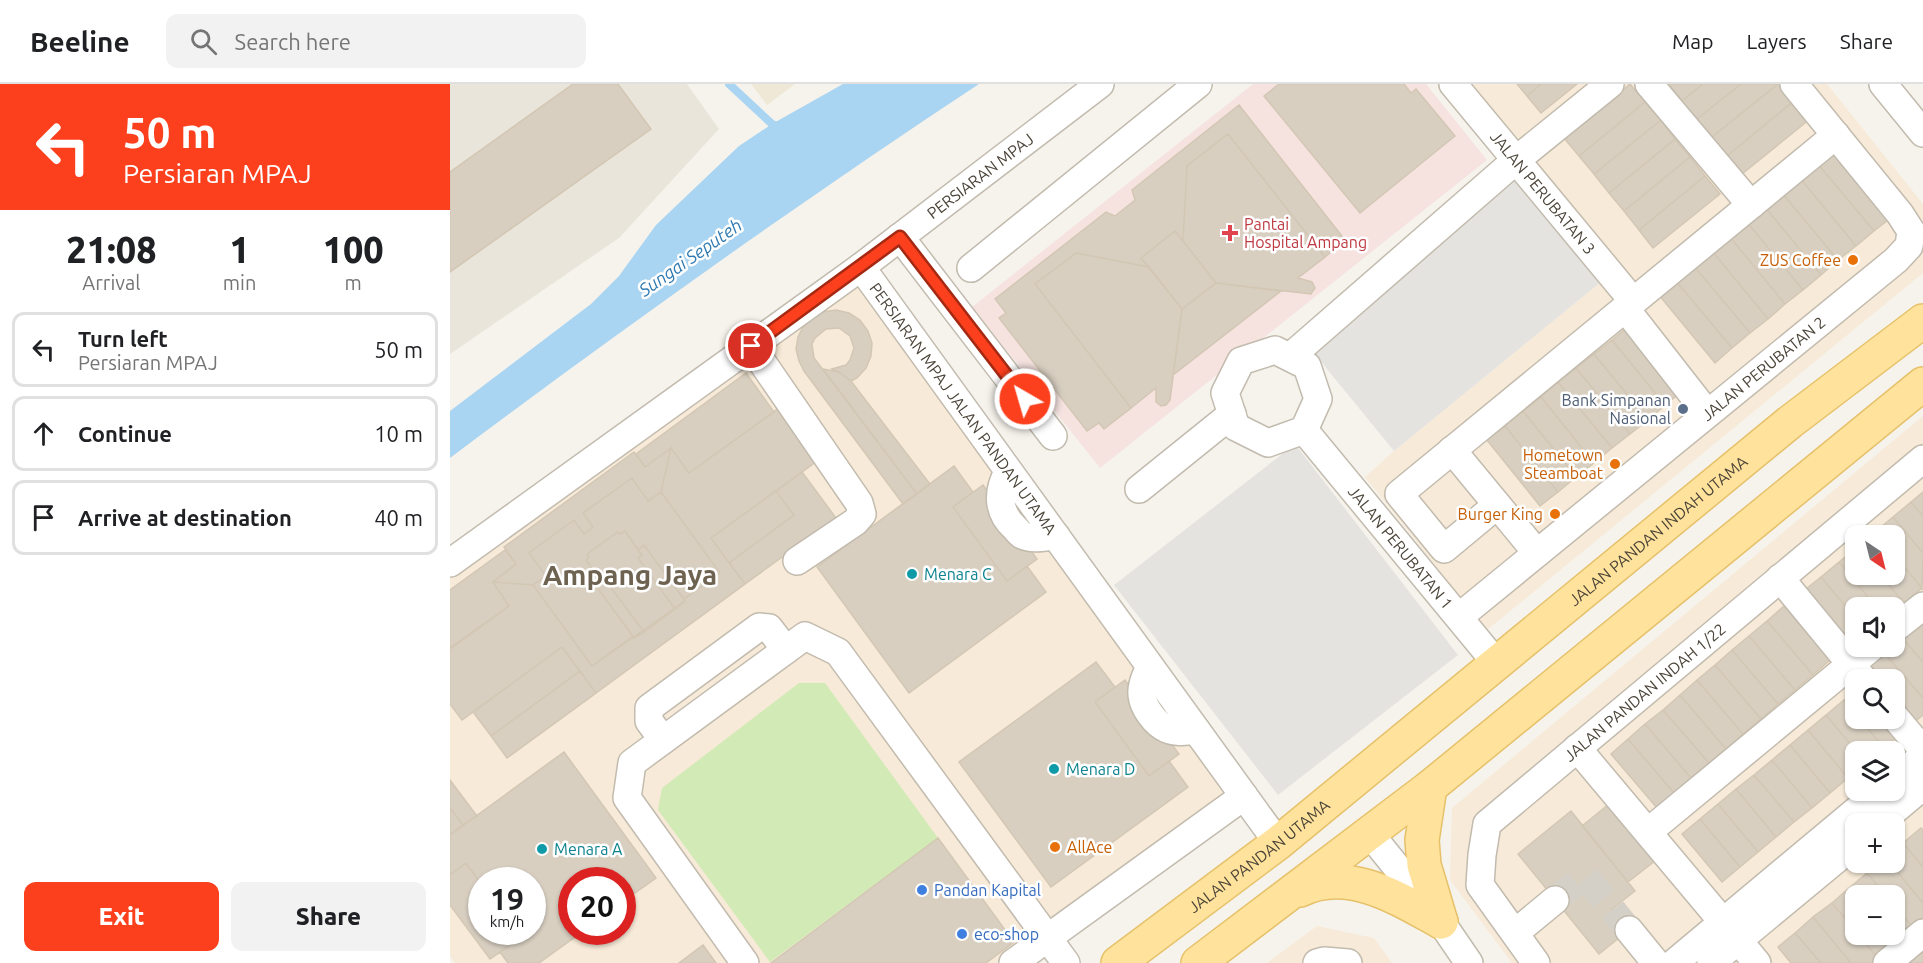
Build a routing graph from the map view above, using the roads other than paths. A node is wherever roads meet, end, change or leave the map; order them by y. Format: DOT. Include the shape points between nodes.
graph roads {
  1 [pos="1100,84"];
  2 [pos="1198,84"];
  3 [pos="1453,84"];
  4 [pos="1610,84"];
  5 [pos="1648,84"];
  6 [pos="1794,84"];
  7 [pos="1883,84"];
  8 [pos="1923,133"];
  9 [pos="1836,135"];
  10 [pos="1515,161"];
  11 [pos="1751,205"];
  12 [pos="900,237"];
  13 [pos="861,267"];
  14 [pos="971,268"];
  15 [pos="1629,305"];
  16 [pos="1923,321"];
  17 [pos="751,346"];
  18 [pos="1290,357"];
  19 [pos="1923,384"];
  20 [pos="1707,413"];
  21 [pos="1232,414"];
  22 [pos="1304,430"];
  23 [pos="1053,436"];
  24 [pos="1452,450"];
  25 [pos="1923,459"];
  26 [pos="1139,489"];
  27 [pos="1497,505"];
  28 [pos="1537,553"];
  29 [pos="797,561"];
  30 [pos="450,563"];
  31 [pos="1780,578"];
  32 [pos="1923,606"];
  33 [pos="1459,617"];
  34 [pos="1905,620"];
  35 [pos="1497,664"];
  36 [pos="1856,669"];
  37 [pos="1845,682"];
  38 [pos="1905,729"];
  39 [pos="1396,746"];
  40 [pos="1577,748"];
  41 [pos="1923,750"];
  42 [pos="1923,756"];
  43 [pos="1905,771"];
  44 [pos="1923,786"];
  45 [pos="1430,787"];
  46 [pos="1244,796"];
  47 [pos="1869,801"];
  48 [pos="1891,813"];
  49 [pos="1648,832"];
  50 [pos="1370,834"];
  51 [pos="1269,850"];
  52 [pos="1845,851"];
  53 [pos="1286,897"];
  54 [pos="1555,900"];
  55 [pos="1441,922"];
  56 [pos="1629,930"];
  57 [pos="1730,931"];
  58 [pos="1515,933"];
  59 [pos="1923,933"];
  60 [pos="1048,938"];
  61 [pos="745,963"];
  62 [pos="1013,963"];
  63 [pos="1066,963"];
  64 [pos="1119,963"];
  65 [pos="1198,963"];
  66 [pos="1317,963"];
  67 [pos="1348,963"];
  68 [pos="1469,963"];
  69 [pos="1536,963"];
  70 [pos="1656,963"];
  71 [pos="1674,963"];
  72 [pos="1711,963"];
  73 [pos="1757,963"];
  74 [pos="1887,963"];
  1 -- 12 [label="street, PERSIARAN MPAJ"];
  2 -- 14 [label="street"];
  3 -- 10 [label="street, JALAN PERUBATAN 3"];
  4 -- 10 [label="street"];
  5 -- 11 [label="street"];
  6 -- 9 [label="street, JALAN PERUBATAN 2"];
  7 -- 8 [label="street"];
  9 -- 11 [label="street"];
  9 -- 20 [label="street, JALAN PERUBATAN 2" via="1900,214 1911,231 1909,246"];
  10 -- 15 [label="street, JALAN PERUBATAN 3"];
  10 -- 18 [label="street"];
  11 -- 15 [label="street"];
  12 -- 13 [label="street, PERSIARAN MPAJ"];
  12 -- 23 [label="street"];
  13 -- 17 [label="street, PERSIARAN MPAJ JALAN PANDAN UTAMA"];
  13 -- 46 [label="street, PERSIARAN MPAJ JALAN PANDAN UTAMA"];
  15 -- 20 [label="street, JALAN PERUBATAN 3"];
  15 -- 24 [label="street"];
  16 -- 35 [label="main road, JALAN PANDAN INDAH UTAMA" via="1790,422"];
  17 -- 29 [label="street" via="859,503 862,514"];
  17 -- 30 [label="street, PERSIARAN MPAJ JALAN PANDAN UTAMA"];
  18 -- 21 [label="street" via="1275,350 1241,361 1225,393"];
  18 -- 22 [label="street" via="1307,366 1318,399"];
  19 -- 45 [label="main road"];
  20 -- 28 [label="street, JALAN PERUBATAN 2"];
  21 -- 22 [label="street" via="1236,427 1268,443"];
  21 -- 26 [label="street"];
  22 -- 33 [label="street, JALAN PERUBATAN 1"];
  24 -- 27 [label="street"];
  24 -- 27 [label="street" via="1399,494 1444,549"];
  25 -- 31 [label="street, JALAN PANDAN INDAH 1/22"];
  27 -- 28 [label="street"];
  28 -- 33 [label="street, JALAN PERUBATAN 2"];
  31 -- 36 [label="street"];
  31 -- 40 [label="street, JALAN PANDAN INDAH 1/22"];
  32 -- 34 [label="street"];
  33 -- 35 [label="street, JALAN PERUBATAN 1"];
  35 -- 39 [label="main road, JALAN PANDAN INDAH UTAMA"];
  37 -- 49 [label="street"];
  38 -- 41 [label="street"];
  39 -- 50 [label="main road" via="1369,777 1359,796 1356,820"];
  39 -- 51 [label="main road, JALAN PANDAN UTAMA"];
  40 -- 49 [label="street"];
  40 -- 58 [label="street, JALAN PANDAN INDAH 1/22" via="1487,824 1480,885"];
  42 -- 43 [label="street"];
  44 -- 48 [label="street"];
  45 -- 50 [label="main road"];
  45 -- 55 [label="main road" via="1422,840 1424,865"];
  46 -- 51 [label="street, PERSIARAN MPAJ JALAN PANDAN UTAMA"];
  46 -- 60 [label="street"];
  47 -- 57 [label="street"];
  49 -- 57 [label="street"];
  50 -- 51 [label="main road" via="1336,825 1324,826"];
  50 -- 53 [label="main road"];
  50 -- 55 [label="street"];
  51 -- 64 [label="main road, JALAN PANDAN UTAMA"];
  52 -- 57 [label="street"];
  53 -- 55 [label="main road" via="1325,882 1352,883 1387,892"];
  53 -- 65 [label="main road"];
  54 -- 58 [label="street"];
  55 -- 68 [label="street"];
  56 -- 70 [label="street"];
  57 -- 71 [label="street"];
  57 -- 72 [label="street"];
  57 -- 73 [label="street"];
  58 -- 69 [label="street, JALAN PANDAN INDAH 1/22"];
  59 -- 74 [label="street"];
  60 -- 61 [label="street" via="838,652 805,636 632,763 627,798"];
  60 -- 62 [label="street"];
  60 -- 63 [label="street"];
  66 -- 67 [label="street"];
}
